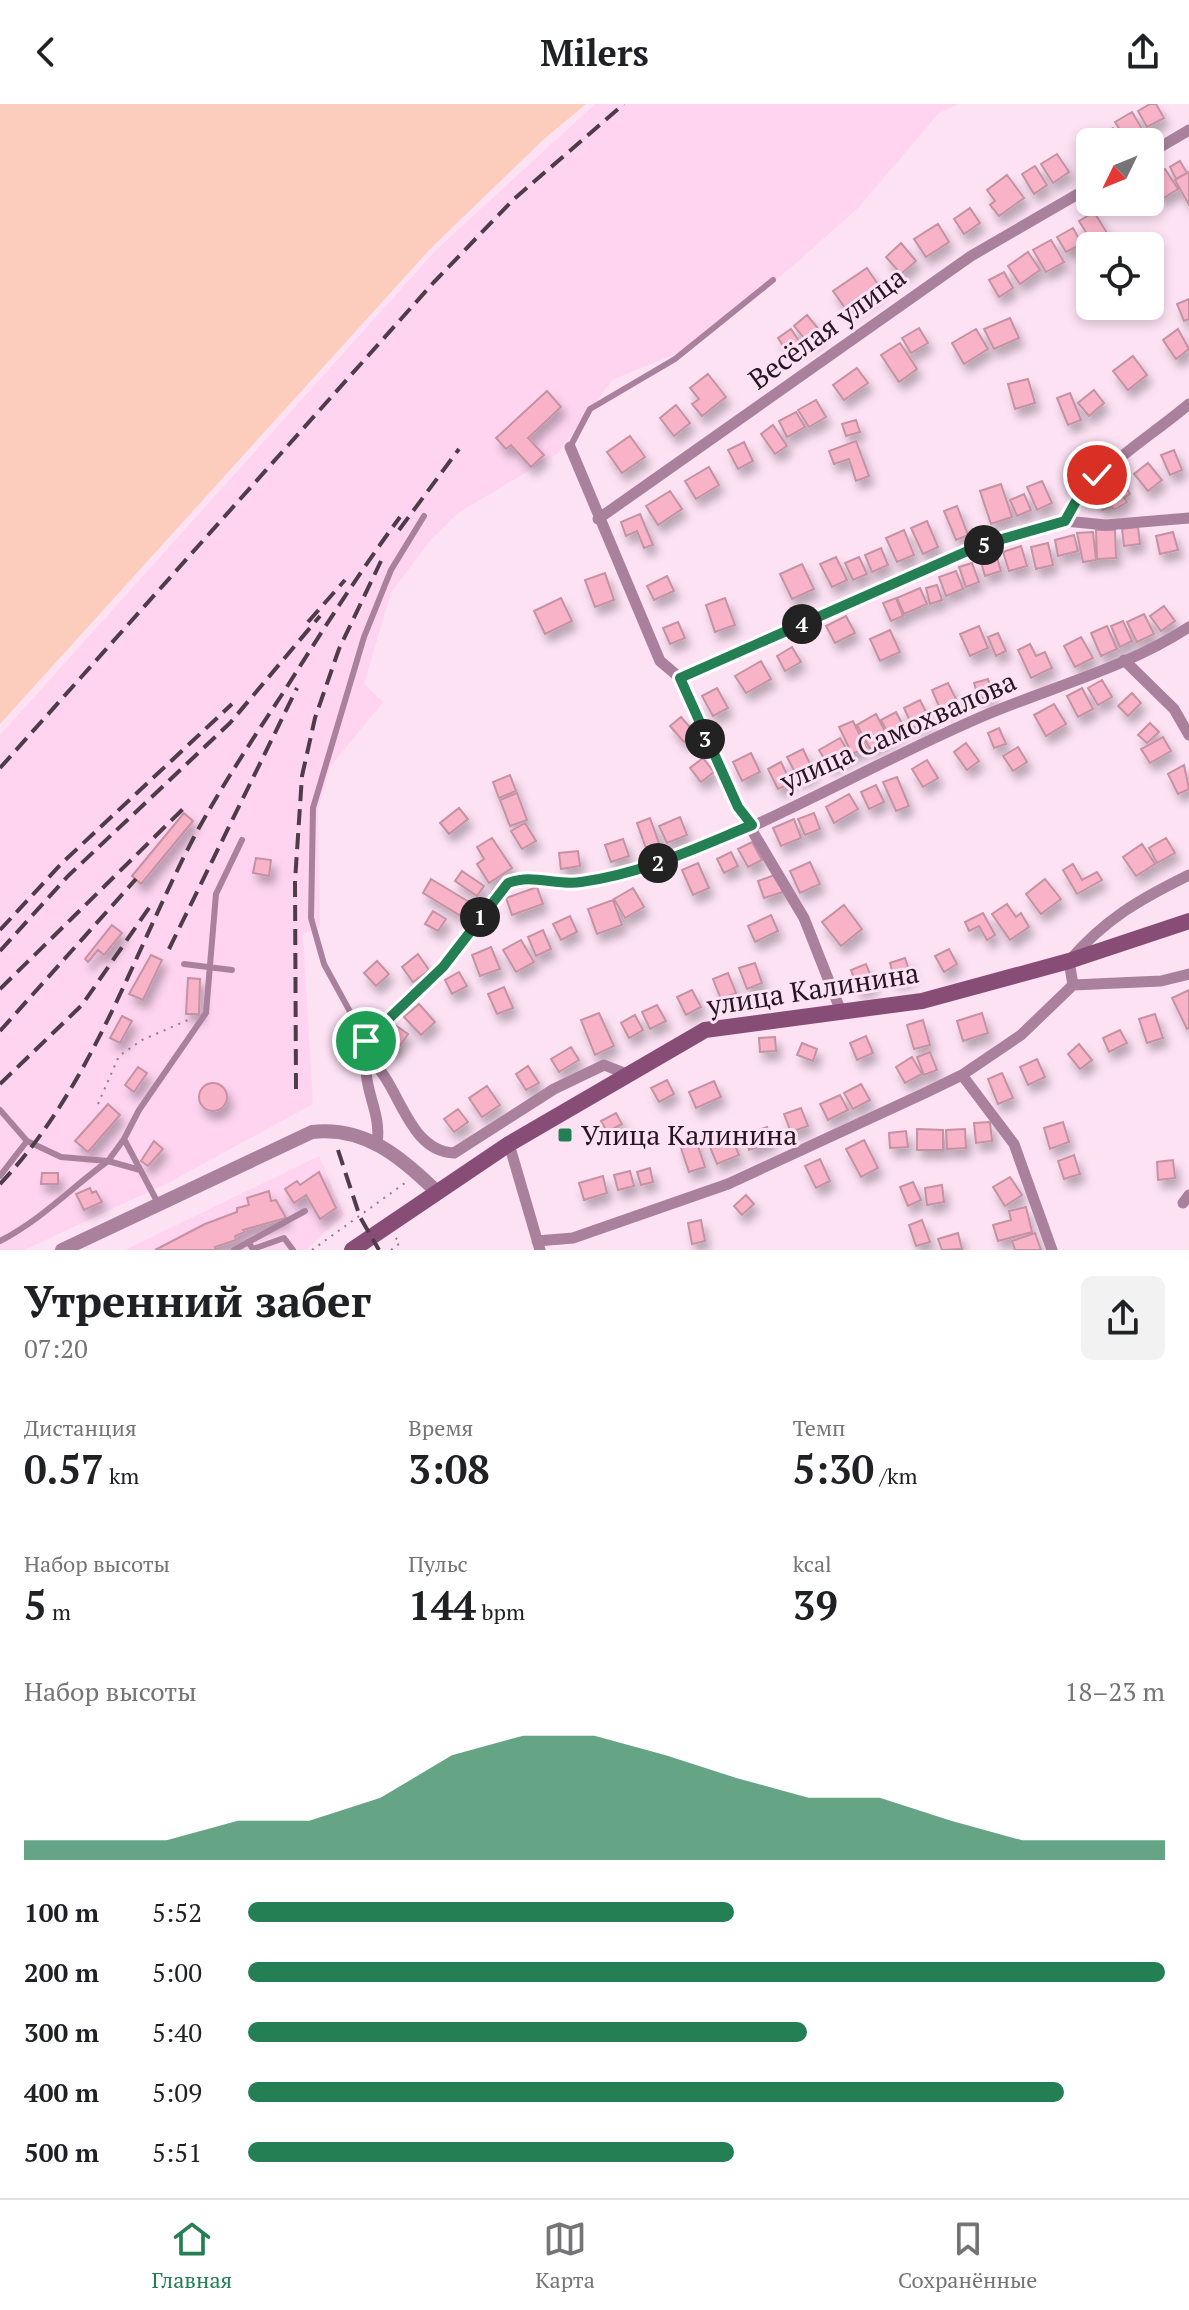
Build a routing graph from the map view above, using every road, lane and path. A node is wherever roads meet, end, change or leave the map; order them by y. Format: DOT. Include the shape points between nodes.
graph roads {
  1 [pos="1189,130"];
  2 [pos="1164,145"];
  3 [pos="1076,195"];
  4 [pos="773,280"];
  5 [pos="1189,404"];
  6 [pos="570,447"];
  7 [pos="424,516"];
  8 [pos="1189,518"];
  9 [pos="598,519"];
  10 [pos="1065,521"];
  11 [pos="1189,627"];
  12 [pos="1124,660"];
  13 [pos="680,678"];
  14 [pos="1189,735"];
  15 [pos="752,825"];
  16 [pos="242,840"];
  17 [pos="1189,875"];
  18 [pos="1189,921"];
  19 [pos="1069,961"];
  20 [pos="184,964"];
  21 [pos="210,968"];
  22 [pos="232,970"];
  23 [pos="1189,974"];
  24 [pos="1073,985"];
  25 [pos="842,1014"];
  26 [pos="201,1020"];
  27 [pos="367,1057"];
  28 [pos="627,1074"];
  29 [pos="962,1075"];
  30 [pos="98,1104"];
  31 [pos="0,1110"];
  32 [pos="124,1139"];
  33 [pos="27,1141"];
  34 [pos="377,1142"];
  35 [pos="509,1144"];
  36 [pos="108,1161"];
  37 [pos="140,1170"];
  38 [pos="418,1174"];
  39 [pos="0,1176"];
  40 [pos="436,1191"];
  41 [pos="159,1205"];
  42 [pos="305,1211"];
  43 [pos="0,1241"];
  44 [pos="248,1242"];
  45 [pos="400,1243"];
  46 [pos="538,1245"];
  47 [pos="62,1250"];
  48 [pos="234,1250"];
  49 [pos="293,1250"];
  50 [pos="312,1250"];
  51 [pos="352,1250"];
  52 [pos="391,1250"];
  53 [pos="1052,1250"];
  1 -- 2 [label="street"];
  3 -- 9 [label="street, Весёлая улица" via="971,256"];
  4 -- 6 [label="lane" via="675,359 590,409"];
  5 -- 10 [label="street" via="1097,475"];
  6 -- 9 [label="street"];
  7 -- 27 [label="lane" via="391,570 364,637 313,808 311,918 324,964 366,1041"];
  8 -- 10 [label="street" via="1106,525"];
  9 -- 13 [label="street" via="660,661"];
  10 -- 13 [label="street" via="981,545"];
  11 -- 12 [label="street, улица Самохвалова"];
  12 -- 14 [label="street" via="1174,709"];
  12 -- 15 [label="street, улица Самохвалова" via="987,714"];
  13 -- 15 [label="street" via="738,807"];
  15 -- 25 [label="street" via="804,918"];
  15 -- 27 [label="street, улица Самохвалова" via="642,870 578,883 520,878 508,883 443,967 378,1029"];
  16 -- 21 [label="lane" via="216,894"];
  17 -- 19 [label="street" via="1140,899 1094,931"];
  18 -- 19 [label="main road, улица Калинина"];
  19 -- 24 [label="street"];
  19 -- 25 [label="main road, улица Калинина" via="922,1001"];
  20 -- 21 [label="lane"];
  21 -- 22 [label="lane"];
  21 -- 26 [label="lane"];
  23 -- 24 [label="street" via="1161,981"];
  24 -- 29 [label="street" via="1021,1035"];
  25 -- 28 [label="main road, улица Калинина" via="705,1030"];
  26 -- 30 [label="path" via="185,1020 119,1056"];
  26 -- 32 [label="lane"];
  27 -- 28 [label="street" via="420,1135 442,1153 454,1153 554,1089 604,1065"];
  27 -- 34 [label="street" via="367,1084 380,1123"];
  28 -- 35 [label="main road, улица Калинина"];
  29 -- 46 [label="street" via="728,1184 573,1238"];
  29 -- 53 [label="street" via="1014,1144"];
  31 -- 33 [label="lane"];
  32 -- 36 [label="lane"];
  32 -- 37 [label="lane"];
  33 -- 36 [label="lane" via="61,1157"];
  33 -- 39 [label="lane"];
  34 -- 38 [label="street"];
  34 -- 41 [label="street" via="334,1129 312,1132"];
  35 -- 40 [label="main road, улица Калинина"];
  35 -- 46 [label="street"];
  36 -- 37 [label="lane"];
  36 -- 43 [label="lane" via="67,1190 41,1218"];
  37 -- 41 [label="lane"];
  38 -- 40 [label="street"];
  38 -- 50 [label="path"];
  40 -- 51 [label="main road, улица Калинина"];
  41 -- 47 [label="street"];
  42 -- 44 [label="lane"];
  44 -- 48 [label="lane"];
  44 -- 49 [label="lane" via="253,1249 284,1238"];
  45 -- 52 [label="path"];
}
